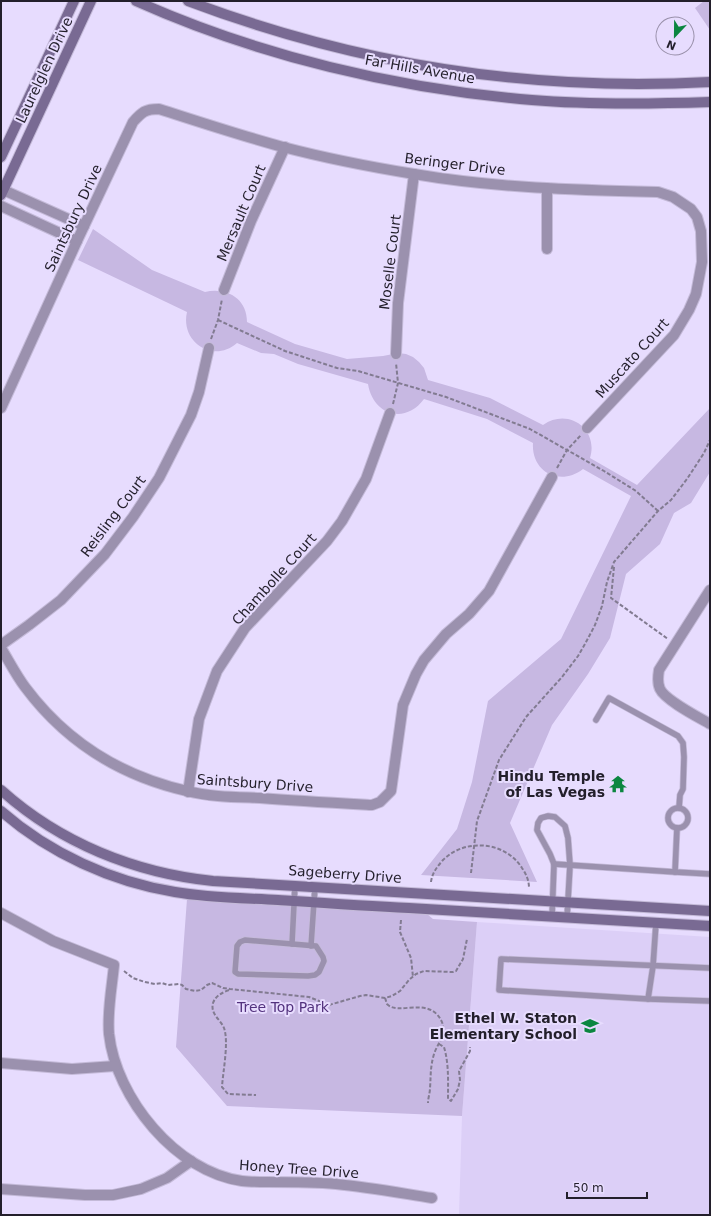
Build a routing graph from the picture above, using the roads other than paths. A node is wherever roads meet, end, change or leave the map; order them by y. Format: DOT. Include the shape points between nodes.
graph roads {
  1 [pos="74,1"];
  2 [pos="91,1"];
  3 [pos="136,1"];
  4 [pos="188,1"];
  5 [pos="710,82"];
  6 [pos="710,102"];
  7 [pos="216,127"];
  8 [pos="285,147"];
  9 [pos="1,157"];
  10 [pos="414,174"];
  11 [pos="547,189"];
  12 [pos="2,191"];
  13 [pos="1,206"];
  14 [pos="691,209"];
  15 [pos="84,226"];
  16 [pos="76,241"];
  17 [pos="547,249"];
  18 [pos="224,290"];
  19 [pos="209,348"];
  20 [pos="396,354"];
  21 [pos="1,408"];
  22 [pos="390,413"];
  23 [pos="587,428"];
  24 [pos="552,476"];
  25 [pos="710,590"];
  26 [pos="1,647"];
  27 [pos="596,720"];
  28 [pos="710,724"];
  29 [pos="1,790"];
  30 [pos="188,792"];
  31 [pos="679,808"];
  32 [pos="1,811"];
  33 [pos="677,828"];
  34 [pos="554,864"];
  35 [pos="570,865"];
  36 [pos="675,872"];
  37 [pos="710,874"];
  38 [pos="295,885"];
  39 [pos="315,887"];
  40 [pos="553,901"];
  41 [pos="294,902"];
  42 [pos="568,902"];
  43 [pos="314,903"];
  44 [pos="710,911"];
  45 [pos="1,914"];
  46 [pos="552,918"];
  47 [pos="567,918"];
  48 [pos="656,923"];
  49 [pos="710,926"];
  50 [pos="292,944"];
  51 [pos="311,946"];
  52 [pos="653,966"];
  53 [pos="710,968"];
  54 [pos="648,999"];
  55 [pos="710,1001"];
  56 [pos="1,1063"];
  57 [pos="116,1066"];
  58 [pos="190,1162"];
  59 [pos="1,1189"];
  60 [pos="432,1198"];
  1 -- 9 [label="street, Laurelglen Drive"];
  2 -- 12 [label="street, Laurelglen Drive"];
  3 -- 6 [label="street, Far Hills Avenue" via="250,44 325,65 445,90 609,104"];
  4 -- 5 [label="street, Far Hills Avenue" via="307,40 382,58 454,71 579,83"];
  7 -- 8 [label="street, Beringer Drive"];
  7 -- 15 [label="street, Saintsbury Drive" via="159,109 142,112 133,122"];
  8 -- 10 [label="street, Beringer Drive"];
  8 -- 18 [label="street, Mersault Court" via="251,221"];
  10 -- 11 [label="street, Beringer Drive"];
  10 -- 20 [label="street, Moselle Court" via="398,303"];
  11 -- 14 [label="street, Beringer Drive" via="658,192 673,197"];
  11 -- 17 [label="street"];
  12 -- 15 [label="street"];
  13 -- 16 [label="street"];
  14 -- 23 [label="street, Muscato Court" via="701,230 702,262 696,294 689,310 674,335"];
  15 -- 16 [label="street, Saintsbury Drive"];
  16 -- 21 [label="street, Saintsbury Drive"];
  19 -- 26 [label="street, Reisling Court" via="191,415 159,478 134,517 105,554 61,600"];
  22 -- 30 [label="street, Chambolle Court" via="366,479 342,522 245,628 218,671 199,719"];
  24 -- 30 [label="street, Saintsbury Drive" via="489,591 469,614 446,634 416,674 403,705 391,791 380,802 372,805"];
  25 -- 28 [label="street" via="659,670 658,679 660,689 666,696"];
  26 -- 30 [label="street, Saintsbury Drive" via="24,686 45,712 76,740 103,759 145,779"];
  27 -- 31 [label="lane" via="609,698 678,736 683,743 684,757 683,789"];
  29 -- 38 [label="street, Sageberry Drive" via="32,815 68,838 132,865 197,879"];
  31 -- 33 [label="lane" via="686,812 688,818 686,824"];
  31 -- 33 [label="lane" via="671,811 668,817 669,823"];
  32 -- 41 [label="street" via="32,835 63,853 130,882 193,894"];
  33 -- 36 [label="lane"];
  34 -- 35 [label="lane"];
  34 -- 35 [label="lane" via="537,830 541,818 548,816 556,817 565,826"];
  34 -- 40 [label="lane"];
  35 -- 36 [label="lane"];
  35 -- 42 [label="lane"];
  36 -- 37 [label="lane"];
  38 -- 39 [label="street, Sageberry Drive"];
  38 -- 41 [label="lane"];
  39 -- 40 [label="street, Sageberry Drive"];
  39 -- 43 [label="lane"];
  40 -- 42 [label="street, Sageberry Drive"];
  40 -- 46 [label="lane"];
  41 -- 43 [label="street"];
  41 -- 50 [label="lane"];
  42 -- 44 [label="street, Sageberry Drive"];
  42 -- 47 [label="lane"];
  43 -- 46 [label="street"];
  43 -- 51 [label="lane"];
  45 -- 57 [label="street, Honey Tree Drive" via="53,941 114,965 109,1035"];
  46 -- 47 [label="street"];
  47 -- 48 [label="street"];
  48 -- 49 [label="street"];
  48 -- 52 [label="lane"];
  50 -- 51 [label="lane"];
  50 -- 51 [label="lane" via="245,940 240,942 237,946 236,972 315,975 320,972 324,961 316,946"];
  52 -- 53 [label="lane"];
  52 -- 54 [label="lane"];
  52 -- 54 [label="lane" via="501,959 499,990"];
  54 -- 55 [label="lane"];
  56 -- 57 [label="street" via="72,1069"];
  57 -- 58 [label="street, Honey Tree Drive" via="132,1101 161,1137"];
  58 -- 59 [label="street" via="167,1178 141,1189 113,1195"];
  58 -- 60 [label="street, Honey Tree Drive" via="221,1176 242,1181 336,1184"];
}
